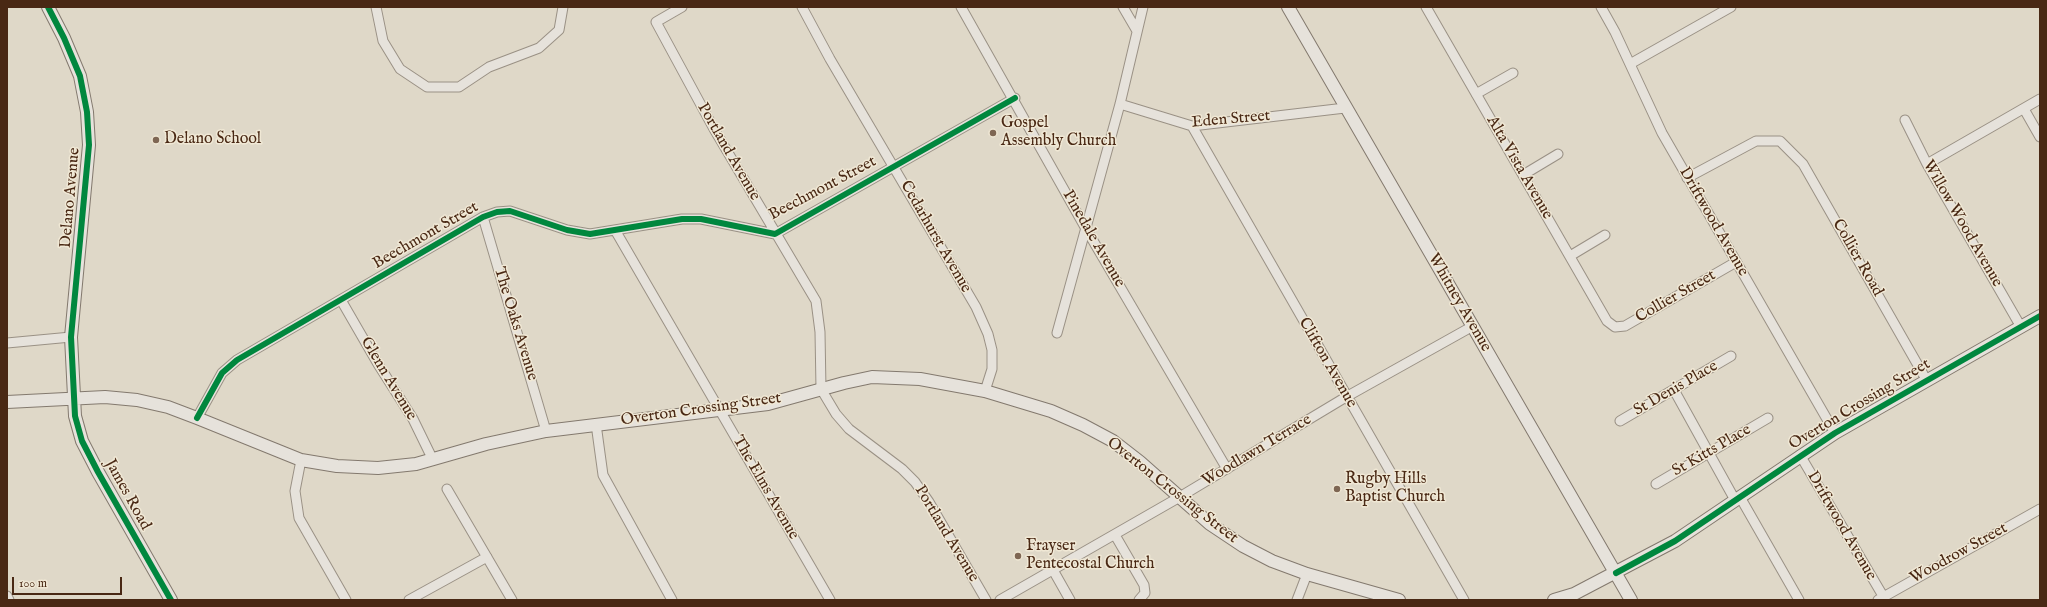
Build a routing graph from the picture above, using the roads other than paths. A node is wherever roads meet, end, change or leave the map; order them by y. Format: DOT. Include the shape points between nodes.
graph roads {
  1 [pos="48,7"];
  2 [pos="376,7"];
  3 [pos="563,7"];
  4 [pos="662,7"];
  5 [pos="682,7"];
  6 [pos="802,7"];
  7 [pos="1123,7"];
  8 [pos="1143,7"];
  9 [pos="1288,7"];
  10 [pos="1437,7"];
  11 [pos="1601,7"];
  12 [pos="1731,7"];
  13 [pos="965,8"];
  14 [pos="1427,9"];
  15 [pos="667,16"];
  16 [pos="1137,31"];
  17 [pos="1630,64"];
  18 [pos="1513,73"];
  19 [pos="1476,94"];
  20 [pos="1014,98"];
  21 [pos="2040,99"];
  22 [pos="1120,104"];
  23 [pos="1345,108"];
  24 [pos="2024,109"];
  25 [pos="1905,120"];
  26 [pos="1192,126"];
  27 [pos="2040,137"];
  28 [pos="1558,154"];
  29 [pos="1927,164"];
  30 [pos="893,166"];
  31 [pos="1523,175"];
  32 [pos="1687,178"];
  33 [pos="483,217"];
  34 [pos="1086,227"];
  35 [pos="615,230"];
  36 [pos="775,234"];
  37 [pos="1606,235"];
  38 [pos="1570,256"];
  39 [pos="1736,262"];
  40 [pos="341,300"];
  41 [pos="2040,316"];
  42 [pos="1473,326"];
  43 [pos="1615,327"];
  44 [pos="2021,327"];
  45 [pos="1058,333"];
  46 [pos="71,338"];
  47 [pos="7,344"];
  48 [pos="1731,356"];
  49 [pos="1927,381"];
  50 [pos="821,389"];
  51 [pos="1674,390"];
  52 [pos="985,391"];
  53 [pos="1346,397"];
  54 [pos="74,398"];
  55 [pos="7,402"];
  56 [pos="719,409"];
  57 [pos="197,418"];
  58 [pos="1768,418"];
  59 [pos="1620,421"];
  60 [pos="596,424"];
  61 [pos="546,430"];
  62 [pos="1835,433"];
  63 [pos="1709,453"];
  64 [pos="1800,455"];
  65 [pos="301,460"];
  66 [pos="433,460"];
  67 [pos="1226,469"];
  68 [pos="1656,484"];
  69 [pos="448,489"];
  70 [pos="1178,498"];
  71 [pos="1737,498"];
  72 [pos="2040,509"];
  73 [pos="1115,535"];
  74 [pos="487,557"];
  75 [pos="1053,570"];
  76 [pos="1616,573"];
  77 [pos="1307,574"];
  78 [pos="7,596"];
  79 [pos="1880,598"];
  80 [pos="9,600"];
  81 [pos="172,600"];
  82 [pos="346,600"];
  83 [pos="409,600"];
  84 [pos="512,600"];
  85 [pos="672,600"];
  86 [pos="830,600"];
  87 [pos="986,600"];
  88 [pos="1000,600"];
  89 [pos="1070,600"];
  90 [pos="1139,600"];
  91 [pos="1298,600"];
  92 [pos="1399,600"];
  93 [pos="1464,600"];
  94 [pos="1554,600"];
  95 [pos="1631,600"];
  96 [pos="1799,600"];
  1 -- 46 [label="main road, Delano Avenue" via="80,76 87,112 89,160"];
  2 -- 3 [label="street" via="383,41 400,69 426,87 459,87 489,68 539,48 559,30"];
  4 -- 15 [label="street"];
  5 -- 15 [label="street"];
  6 -- 30 [label="street, Cedarhurst Avenue"];
  7 -- 16 [label="street"];
  8 -- 16 [label="street"];
  9 -- 23 [label="main road, Whitney Avenue"];
  10 -- 14 [label="street"];
  11 -- 17 [label="street, Driftwood Avenue"];
  12 -- 17 [label="street"];
  13 -- 20 [label="street, Pinedale Avenue"];
  14 -- 19 [label="street, Alta Vista Avenue"];
  15 -- 36 [label="street, Portland Avenue" via="656,22"];
  16 -- 22 [label="street"];
  17 -- 32 [label="street, Driftwood Avenue" via="1662,133"];
  18 -- 19 [label="street"];
  19 -- 31 [label="street, Alta Vista Avenue"];
  20 -- 30 [label="street, Beechmont Street"];
  20 -- 34 [label="street, Pinedale Avenue"];
  21 -- 24 [label="street"];
  22 -- 26 [label="street, Eden Street"];
  22 -- 34 [label="street"];
  23 -- 26 [label="street, Eden Street"];
  23 -- 42 [label="main road, Whitney Avenue"];
  24 -- 27 [label="street"];
  24 -- 29 [label="street"];
  25 -- 29 [label="street, Willow Wood Avenue"];
  26 -- 53 [label="street, Clifton Avenue"];
  28 -- 31 [label="street"];
  29 -- 44 [label="street, Willow Wood Avenue"];
  30 -- 36 [label="street, Beechmont Street"];
  30 -- 52 [label="street, Cedarhurst Avenue" via="976,307 988,334 992,350 992,369"];
  31 -- 38 [label="street, Alta Vista Avenue"];
  32 -- 39 [label="street, Driftwood Avenue"];
  32 -- 49 [label="street, Collier Road" via="1756,142 1780,141 1803,164"];
  33 -- 35 [label="street, Beechmont Street" via="510,211 582,233"];
  33 -- 40 [label="street, Beechmont Street"];
  33 -- 61 [label="street, The Oaks Avenue"];
  34 -- 45 [label="street"];
  34 -- 67 [label="street, Pinedale Avenue"];
  35 -- 36 [label="street, Beechmont Street" via="701,219"];
  35 -- 56 [label="street, The Elms Avenue"];
  36 -- 50 [label="street, Portland Avenue" via="816,301 820,332"];
  37 -- 38 [label="street"];
  38 -- 43 [label="street, Alta Vista Avenue" via="1607,321"];
  39 -- 43 [label="street, Collier Street" via="1625,326"];
  39 -- 62 [label="street, Driftwood Avenue"];
  40 -- 57 [label="street, Beechmont Street" via="237,360 222,373"];
  40 -- 66 [label="street, Glenn Avenue" via="414,419"];
  41 -- 44 [label="main road, Overton Crossing Street"];
  42 -- 53 [label="street, Woodlawn Terrace"];
  42 -- 76 [label="main road, Whitney Avenue"];
  44 -- 49 [label="main road, Overton Crossing Street"];
  46 -- 47 [label="street"];
  46 -- 54 [label="main road, Delano Avenue"];
  48 -- 51 [label="street, St Denis Place"];
  49 -- 62 [label="main road, Overton Crossing Street"];
  50 -- 52 [label="main road, Overton Crossing Street" via="872,377 898,377 945,382"];
  50 -- 56 [label="main road, Overton Crossing Street" via="768,404"];
  50 -- 87 [label="street, Portland Avenue" via="836,414 849,429 915,482"];
  51 -- 59 [label="street, St Denis Place"];
  51 -- 63 [label="street"];
  52 -- 70 [label="main road, Overton Crossing Street" via="1051,411 1113,441 1140,462"];
  53 -- 67 [label="street, Woodlawn Terrace"];
  53 -- 93 [label="street, Clifton Avenue"];
  54 -- 55 [label="main road, Overton Crossing Street"];
  54 -- 57 [label="main road, Overton Crossing Street" via="137,400 168,407"];
  54 -- 81 [label="main road, James Road" via="75,416 82,441"];
  56 -- 60 [label="main road, Overton Crossing Street"];
  56 -- 86 [label="street, The Elms Avenue"];
  57 -- 65 [label="main road, Overton Crossing Street"];
  58 -- 63 [label="street, St Kitts Place"];
  60 -- 61 [label="main road, Overton Crossing Street"];
  60 -- 85 [label="street" via="603,475"];
  61 -- 66 [label="main road, Overton Crossing Street"];
  62 -- 64 [label="main road, Overton Crossing Street"];
  63 -- 68 [label="street, St Kitts Place"];
  63 -- 71 [label="street"];
  64 -- 71 [label="main road, Overton Crossing Street"];
  64 -- 79 [label="street, Driftwood Avenue"];
  65 -- 66 [label="main road, Overton Crossing Street" via="337,466 378,468"];
  65 -- 82 [label="street" via="294,491 300,518"];
  67 -- 70 [label="street, Woodlawn Terrace"];
  69 -- 74 [label="street"];
  70 -- 73 [label="street, Woodlawn Terrace"];
  70 -- 77 [label="main road, Overton Crossing Street" via="1243,546 1272,561"];
  71 -- 76 [label="main road, Overton Crossing Street" via="1675,541"];
  71 -- 96 [label="street"];
  72 -- 79 [label="street, Woodrow Street"];
  73 -- 75 [label="street, Woodlawn Terrace"];
  73 -- 90 [label="street" via="1144,586 1145,593"];
  74 -- 83 [label="street"];
  74 -- 84 [label="street"];
  75 -- 88 [label="street, Woodlawn Terrace"];
  75 -- 89 [label="street"];
  76 -- 94 [label="main road, Overton Crossing Street" via="1574,594"];
  76 -- 95 [label="main road, Whitney Avenue"];
  77 -- 91 [label="street"];
  77 -- 92 [label="main road, Overton Crossing Street"];
  78 -- 80 [label="street"];
}
